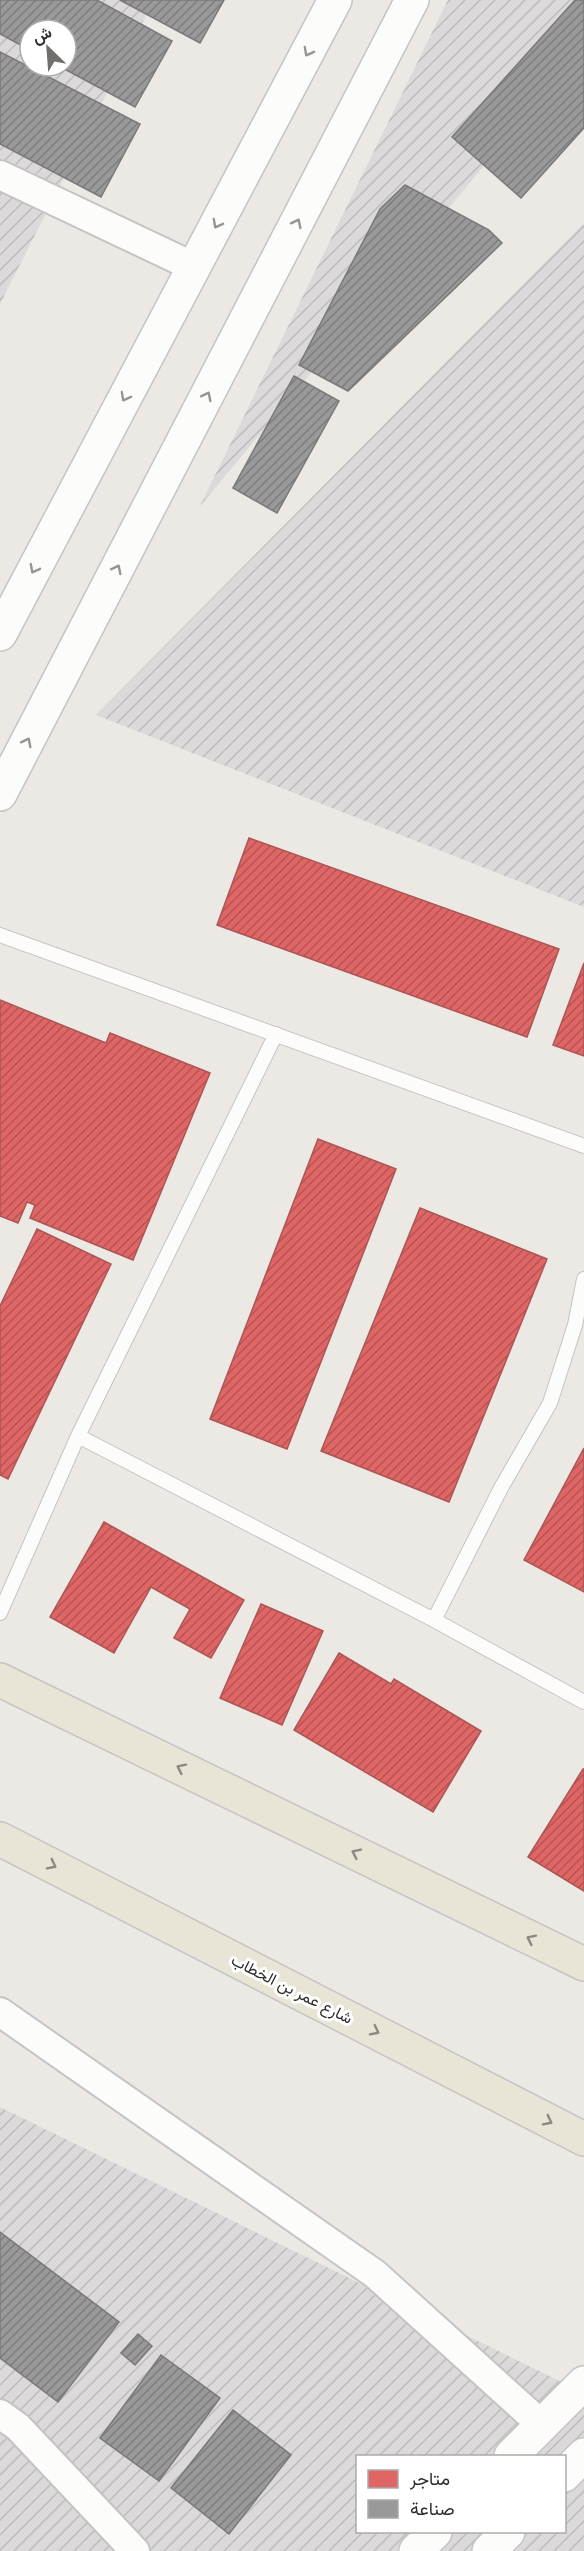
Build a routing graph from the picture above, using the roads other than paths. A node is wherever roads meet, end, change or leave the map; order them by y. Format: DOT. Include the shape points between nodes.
graph roads {
  1 [pos="335,0"];
  2 [pos="412,0"];
  3 [pos="0,175"];
  4 [pos="194,267"];
  5 [pos="4,617"];
  6 [pos="0,794"];
  7 [pos="0,934"];
  8 [pos="276,1034"];
  9 [pos="584,1146"];
  10 [pos="584,1280"];
  11 [pos="78,1436"];
  12 [pos="0,1613"];
  13 [pos="434,1620"];
  14 [pos="0,1680"];
  15 [pos="584,1702"];
  16 [pos="0,1839"];
  17 [pos="584,1964"];
  18 [pos="0,2012"];
  19 [pos="584,2139"];
  20 [pos="584,2384"];
  21 [pos="542,2425"];
  22 [pos="6,2429"];
  23 [pos="513,2455"];
  24 [pos="584,2455"];
  25 [pos="566,2473"];
  26 [pos="434,2533"];
  27 [pos="507,2533"];
  28 [pos="135,2551"];
  29 [pos="416,2551"];
  30 [pos="489,2551"];
  1 -- 4 [label="street, one-way"];
  6 -- 2 [label="street, one-way"];
  3 -- 4 [label="street"];
  4 -- 5 [label="street, one-way"];
  7 -- 8 [label="lane"];
  8 -- 9 [label="lane"];
  8 -- 11 [label="lane"];
  10 -- 13 [label="lane" via="575,1325 550,1404 501,1488"];
  11 -- 12 [label="lane"];
  11 -- 13 [label="lane"];
  13 -- 15 [label="lane"];
  17 -- 14 [label="main road, one-way"];
  16 -- 19 [label="main road, شارع عمر بن الخطاب, one-way"];
  18 -- 21 [label="street" via="375,2274"];
  20 -- 21 [label="street"];
  21 -- 23 [label="street"];
  22 -- 28 [label="street"];
  24 -- 25 [label="street"];
  26 -- 29 [label="street"];
  27 -- 30 [label="street"];
}
